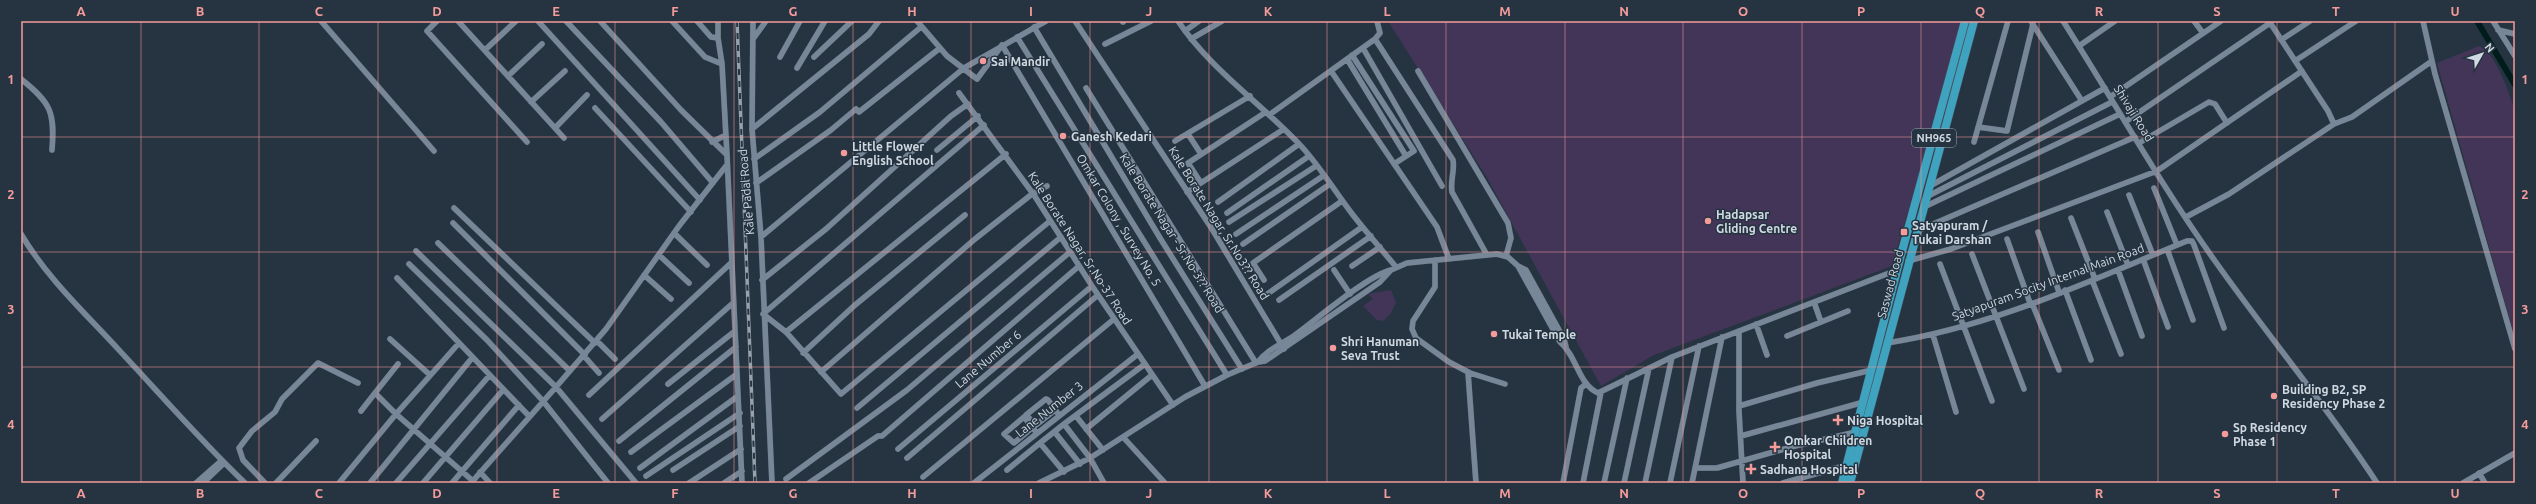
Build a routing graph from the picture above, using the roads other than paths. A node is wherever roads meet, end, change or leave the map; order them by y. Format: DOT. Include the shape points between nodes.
graph roads {
  1 [pos="321,21"];
  2 [pos="437,21"];
  3 [pos="458,21"];
  4 [pos="516,21"];
  5 [pos="538,21"];
  6 [pos="566,21"];
  7 [pos="600,21"];
  8 [pos="672,21"];
  9 [pos="697,21"];
  10 [pos="718,21"];
  11 [pos="753,21"];
  12 [pos="766,21"];
  13 [pos="800,21"];
  14 [pos="825,21"];
  15 [pos="852,21"];
  16 [pos="879,21"];
  17 [pos="917,21"];
  18 [pos="1046,21"];
  19 [pos="1075,21"];
  20 [pos="1151,21"];
  21 [pos="1178,21"];
  22 [pos="1198,21"];
  23 [pos="1222,21"];
  24 [pos="1377,21"];
  25 [pos="1965,21"];
  26 [pos="1974,21"];
  27 [pos="2008,21"];
  28 [pos="2063,21"];
  29 [pos="2116,21"];
  30 [pos="2194,21"];
  31 [pos="2220,21"];
  32 [pos="2310,21"];
  33 [pos="2356,21"];
  34 [pos="2423,21"];
  35 [pos="2493,21"];
  36 [pos="2032,22"];
  37 [pos="2269,22"];
  38 [pos="921,27"];
  39 [pos="1034,27"];
  40 [pos="1185,30"];
  41 [pos="2498,30"];
  42 [pos="2203,33"];
  43 [pos="2515,34"];
  44 [pos="1017,37"];
  45 [pos="718,38"];
  46 [pos="753,39"];
  47 [pos="1191,39"];
  48 [pos="1375,39"];
  49 [pos="2281,40"];
  50 [pos="542,44"];
  51 [pos="1106,44"];
  52 [pos="1002,45"];
  53 [pos="2079,46"];
  54 [pos="940,48"];
  55 [pos="1363,48"];
  56 [pos="485,50"];
  57 [pos="1352,55"];
  58 [pos="2515,56"];
  59 [pos="780,57"];
  60 [pos="814,57"];
  61 [pos="1347,59"];
  62 [pos="2296,61"];
  63 [pos="2432,61"];
  64 [pos="722,64"];
  65 [pos="797,68"];
  66 [pos="964,68"];
  67 [pos="565,71"];
  68 [pos="1331,71"];
  69 [pos="1418,71"];
  70 [pos="2302,71"];
  71 [pos="508,76"];
  72 [pos="21,80"];
  73 [pos="1086,88"];
  74 [pos="2105,88"];
  75 [pos="959,93"];
  76 [pos="587,95"];
  77 [pos="1250,96"];
  78 [pos="2111,99"];
  79 [pos="2082,101"];
  80 [pos="531,102"];
  81 [pos="968,104"];
  82 [pos="595,108"];
  83 [pos="1268,113"];
  84 [pos="2120,114"];
  85 [pos="978,116"];
  86 [pos="2125,122"];
  87 [pos="2227,123"];
  88 [pos="2334,124"];
  89 [pos="984,125"];
  90 [pos="1978,127"];
  91 [pos="555,128"];
  92 [pos="752,129"];
  93 [pos="1284,129"];
  94 [pos="1188,134"];
  95 [pos="726,135"];
  96 [pos="2135,137"];
  97 [pos="564,138"];
  98 [pos="1175,141"];
  99 [pos="527,142"];
  100 [pos="712,142"];
  101 [pos="1974,142"];
  102 [pos="2139,143"];
  103 [pos="1299,144"];
  104 [pos="52,150"];
  105 [pos="937,150"];
  106 [pos="434,151"];
  107 [pos="1006,154"];
  108 [pos="1201,154"];
  109 [pos="727,155"];
  110 [pos="1309,156"];
  111 [pos="1406,156"];
  112 [pos="754,159"];
  113 [pos="1394,164"];
  114 [pos="726,166"];
  115 [pos="1316,166"];
  116 [pos="2157,171"];
  117 [pos="1324,176"];
  118 [pos="713,183"];
  119 [pos="756,183"];
  120 [pos="1201,183"];
  121 [pos="1330,184"];
  122 [pos="1046,186"];
  123 [pos="1442,186"];
  124 [pos="1930,186"];
  125 [pos="2154,188"];
  126 [pos="1187,192"];
  127 [pos="1032,194"];
  128 [pos="2129,195"];
  129 [pos="1926,197"];
  130 [pos="700,200"];
  131 [pos="1342,201"];
  132 [pos="1218,202"];
  133 [pos="1924,207"];
  134 [pos="454,208"];
  135 [pos="691,212"];
  136 [pos="2107,212"];
  137 [pos="1227,214"];
  138 [pos="965,215"];
  139 [pos="2186,217"];
  140 [pos="2070,218"];
  141 [pos="1050,221"];
  142 [pos="1229,222"];
  143 [pos="453,223"];
  144 [pos="1362,226"];
  145 [pos="1917,231"];
  146 [pos="2038,232"];
  147 [pos="674,233"];
  148 [pos="21,234"];
  149 [pos="1236,234"];
  150 [pos="1370,236"];
  151 [pos="761,237"];
  152 [pos="1061,237"];
  153 [pos="2007,239"];
  154 [pos="438,243"];
  155 [pos="1243,244"];
  156 [pos="2177,245"];
  157 [pos="1380,247"];
  158 [pos="2167,249"];
  159 [pos="416,251"];
  160 [pos="1070,252"];
  161 [pos="1972,254"];
  162 [pos="659,255"];
  163 [pos="1488,255"];
  164 [pos="2153,255"];
  165 [pos="1506,256"];
  166 [pos="1449,259"];
  167 [pos="2142,259"];
  168 [pos="1435,260"];
  169 [pos="1908,261"];
  170 [pos="731,263"];
  171 [pos="409,264"];
  172 [pos="1940,264"];
  173 [pos="707,265"];
  174 [pos="1079,266"];
  175 [pos="1352,266"];
  176 [pos="2128,266"];
  177 [pos="1394,268"];
  178 [pos="1334,270"];
  179 [pos="1897,270"];
  180 [pos="2118,270"];
  181 [pos="644,275"];
  182 [pos="397,278"];
  183 [pos="762,280"];
  184 [pos="1264,280"];
  185 [pos="2093,280"];
  186 [pos="689,283"];
  187 [pos="1092,286"];
  188 [pos="2062,291"];
  189 [pos="1350,294"];
  190 [pos="1266,295"];
  191 [pos="1098,296"];
  192 [pos="671,299"];
  193 [pos="1279,300"];
  194 [pos="1814,302"];
  195 [pos="733,303"];
  196 [pos="2031,303"];
  197 [pos="1328,311"];
  198 [pos="1848,311"];
  199 [pos="763,314"];
  200 [pos="1332,316"];
  201 [pos="1995,316"];
  202 [pos="1114,319"];
  203 [pos="2193,320"];
  204 [pos="1821,322"];
  205 [pos="1756,324"];
  206 [pos="1964,327"];
  207 [pos="2168,327"];
  208 [pos="2224,328"];
  209 [pos="735,331"];
  210 [pos="1739,331"];
  211 [pos="786,332"];
  212 [pos="1933,334"];
  213 [pos="1787,336"];
  214 [pos="2142,336"];
  215 [pos="1722,337"];
  216 [pos="390,338"];
  217 [pos="596,342"];
  218 [pos="459,343"];
  219 [pos="1887,343"];
  220 [pos="1281,344"];
  221 [pos="1699,346"];
  222 [pos="736,347"];
  223 [pos="1284,350"];
  224 [pos="2515,350"];
  225 [pos="803,353"];
  226 [pos="1138,354"];
  227 [pos="2121,354"];
  228 [pos="585,355"];
  229 [pos="1767,355"];
  230 [pos="1672,357"];
  231 [pos="472,358"];
  232 [pos="615,359"];
  233 [pos="2091,360"];
  234 [pos="1257,362"];
  235 [pos="398,364"];
  236 [pos="1145,364"];
  237 [pos="1649,368"];
  238 [pos="1242,369"];
  239 [pos="1872,370"];
  240 [pos="2059,370"];
  241 [pos="570,371"];
  242 [pos="821,372"];
  243 [pos="1468,372"];
  244 [pos="599,373"];
  245 [pos="737,374"];
  246 [pos="430,375"];
  247 [pos="1152,375"];
  248 [pos="1227,375"];
  249 [pos="489,376"];
  250 [pos="1627,378"];
  251 [pos="358,383"];
  252 [pos="668,384"];
  253 [pos="1505,384"];
  254 [pos="1586,384"];
  255 [pos="556,386"];
  256 [pos="1205,386"];
  257 [pos="2024,389"];
  258 [pos="503,390"];
  259 [pos="1601,392"];
  260 [pos="375,393"];
  261 [pos="589,395"];
  262 [pos="738,396"];
  263 [pos="543,401"];
  264 [pos="1992,401"];
  265 [pos="1864,402"];
  266 [pos="518,405"];
  267 [pos="1173,405"];
  268 [pos="1739,406"];
  269 [pos="857,408"];
  270 [pos="361,411"];
  271 [pos="1057,412"];
  272 [pos="1956,412"];
  273 [pos="740,413"];
  274 [pos="396,414"];
  275 [pos="530,416"];
  276 [pos="1076,416"];
  277 [pos="602,419"];
  278 [pos="1064,424"];
  279 [pos="740,426"];
  280 [pos="1086,429"];
  281 [pos="413,430"];
  282 [pos="1034,430"];
  283 [pos="1856,432"];
  284 [pos="1056,436"];
  285 [pos="1741,436"];
  286 [pos="1123,437"];
  287 [pos="316,441"];
  288 [pos="619,441"];
  289 [pos="1040,443"];
  290 [pos="428,444"];
  291 [pos="741,449"];
  292 [pos="898,449"];
  293 [pos="1103,450"];
  294 [pos="632,452"];
  295 [pos="2515,452"];
  296 [pos="444,457"];
  297 [pos="906,458"];
  298 [pos="1090,458"];
  299 [pos="223,462"];
  300 [pos="1741,462"];
  301 [pos="1080,464"];
  302 [pos="1846,466"];
  303 [pos="640,468"];
  304 [pos="1695,468"];
  305 [pos="673,470"];
  306 [pos="1007,470"];
  307 [pos="462,471"];
  308 [pos="742,471"];
  309 [pos="480,472"];
  310 [pos="1064,472"];
  311 [pos="2479,473"];
  312 [pos="646,476"];
  313 [pos="923,477"];
  314 [pos="786,479"];
  315 [pos="472,482"];
  316 [pos="196,483"];
  317 [pos="203,483"];
  318 [pos="245,483"];
  319 [pos="264,483"];
  320 [pos="276,483"];
  321 [pos="339,483"];
  322 [pos="370,483"];
  323 [pos="396,483"];
  324 [pos="423,483"];
  325 [pos="452,483"];
  326 [pos="490,483"];
  327 [pos="608,483"];
  328 [pos="636,483"];
  329 [pos="689,483"];
  330 [pos="724,483"];
  331 [pos="742,483"];
  332 [pos="772,483"];
  333 [pos="810,483"];
  334 [pos="974,483"];
  335 [pos="1039,483"];
  336 [pos="1104,483"];
  337 [pos="1165,483"];
  338 [pos="1476,483"];
  339 [pos="1563,483"];
  340 [pos="1583,483"];
  341 [pos="1604,483"];
  342 [pos="1624,483"];
  343 [pos="1645,483"];
  344 [pos="1670,483"];
  345 [pos="1692,483"];
  346 [pos="1744,483"];
  347 [pos="1783,483"];
  348 [pos="1842,483"];
  349 [pos="1850,483"];
  350 [pos="2377,483"];
  351 [pos="2463,483"];
  352 [pos="2485,483"];
  1 -- 106 [label="street"];
  2 -- 99 [label="street" via="427,31"];
  3 -- 56 [label="street"];
  4 -- 56 [label="street"];
  5 -- 130 [label="street"];
  6 -- 118 [label="street"];
  7 -- 100 [label="street"];
  8 -- 64 [label="street" via="706,57"];
  9 -- 45 [label="street" via="711,37"];
  10 -- 45 [label="street"];
  11 -- 46 [label="street, Kale Padal Road"];
  12 -- 46 [label="street"];
  13 -- 59 [label="street"];
  14 -- 65 [label="street"];
  15 -- 60 [label="street"];
  16 -- 92 [label="street" via="869,34"];
  17 -- 38 [label="street"];
  18 -- 39 [label="street"];
  19 -- 126 [label="street, Kale Borate Nagar, Sr.No3?? Road"];
  20 -- 51 [label="street"];
  21 -- 40 [label="street"];
  22 -- 40 [label="street"];
  23 -- 47 [label="street"];
  24 -- 48 [label="street" via="1380,33"];
  25 -- 179 [label="highway, Saswad Road / NH965"];
  26 -- 124 [label="highway, Saswad Road / NH965"];
  27 -- 90 [label="street"];
  28 -- 53 [label="street, Shivaji Road"];
  29 -- 53 [label="street"];
  30 -- 42 [label="street"];
  31 -- 42 [label="street"];
  32 -- 49 [label="street"];
  33 -- 62 [label="street"];
  34 -- 63 [label="street"];
  35 -- 41 [label="street"];
  36 -- 79 [label="street"];
  36 -- 90 [label="street" via="2007,131"];
  37 -- 49 [label="street"];
  37 -- 86 [label="street"];
  38 -- 54 [label="street"];
  38 -- 112 [label="street" via="820,112"];
  39 -- 44 [label="street"];
  39 -- 238 [label="street, Kale Borate Nagar - Sr.No-3?? Road"];
  40 -- 47 [label="street"];
  41 -- 43 [label="street"];
  41 -- 58 [label="street"];
  42 -- 78 [label="street"];
  44 -- 52 [label="street"];
  44 -- 248 [label="street"];
  45 -- 64 [label="street"];
  46 -- 92 [label="street, Kale Padal Road"];
  47 -- 77 [label="street" via="1209,60"];
  48 -- 55 [label="street"];
  48 -- 163 [label="street" via="1453,160 1450,183 1452,192"];
  49 -- 62 [label="street"];
  50 -- 71 [label="street"];
  52 -- 66 [label="street"];
  52 -- 66 [label="street" via="977,79"];
  52 -- 256 [label="street, Omkar Colony , Survey No. 5"];
  53 -- 74 [label="street, Shivaji Road"];
  54 -- 66 [label="street"];
  54 -- 119 [label="street" via="859,112 856,108 831,130"];
  55 -- 57 [label="street"];
  55 -- 123 [label="street"];
  56 -- 71 [label="street"];
  57 -- 61 [label="street"];
  57 -- 111 [label="street" via="1414,151"];
  61 -- 68 [label="street"];
  61 -- 111 [label="street"];
  62 -- 70 [label="street"];
  63 -- 88 [label="street" via="2352,117"];
  63 -- 224 [label="street"];
  64 -- 95 [label="street"];
  66 -- 151 [label="street"];
  67 -- 80 [label="street"];
  68 -- 83 [label="street"];
  68 -- 113 [label="street"];
  69 -- 165 [label="street" via="1508,224 1510,238"];
  70 -- 87 [label="street"];
  70 -- 88 [label="street"];
  71 -- 80 [label="street"];
  72 -- 104 [label="street" via="44,99 50,108 54,128"];
  73 -- 234 [label="street"];
  74 -- 78 [label="street, Shivaji Road"];
  74 -- 79 [label="street"];
  75 -- 81 [label="street, Kale Borate Nagar, Sr.No-37 Road"];
  76 -- 91 [label="street"];
  77 -- 83 [label="street"];
  77 -- 94 [label="street"];
  78 -- 84 [label="street, Shivaji Road"];
  78 -- 129 [label="street"];
  79 -- 124 [label="street"];
  80 -- 91 [label="street"];
  81 -- 85 [label="street, Kale Borate Nagar, Sr.No-37 Road"];
  81 -- 183 [label="street" via="951,116 826,229"];
  82 -- 135 [label="street"];
  83 -- 93 [label="street"];
  83 -- 108 [label="street"];
  84 -- 86 [label="street, Shivaji Road"];
  84 -- 133 [label="street"];
  85 -- 89 [label="street, Kale Borate Nagar, Sr.No-37 Road"];
  85 -- 105 [label="street"];
  86 -- 96 [label="street, Shivaji Road"];
  87 -- 102 [label="street" via="2215,104 2209,102"];
  87 -- 116 [label="street"];
  88 -- 139 [label="street" via="2229,194"];
  89 -- 107 [label="street, Kale Borate Nagar, Sr.No-37 Road"];
  89 -- 199 [label="street"];
  90 -- 101 [label="street"];
  91 -- 97 [label="street"];
  92 -- 112 [label="street, Kale Padal Road"];
  93 -- 103 [label="street"];
  93 -- 120 [label="street"];
  94 -- 98 [label="street"];
  94 -- 108 [label="street"];
  95 -- 100 [label="street"];
  95 -- 109 [label="street"];
  96 -- 102 [label="street, Shivaji Road"];
  96 -- 145 [label="street"];
  100 -- 109 [label="street"];
  102 -- 116 [label="street, Shivaji Road"];
  103 -- 110 [label="street"];
  103 -- 132 [label="street"];
  107 -- 127 [label="street, Kale Borate Nagar, Sr.No-37 Road"];
  107 -- 211 [label="street"];
  108 -- 120 [label="street" via="1188,163"];
  109 -- 114 [label="street"];
  110 -- 115 [label="street"];
  110 -- 137 [label="street"];
  111 -- 113 [label="street"];
  112 -- 119 [label="street, Kale Padal Road"];
  113 -- 166 [label="street" via="1437,227"];
  114 -- 118 [label="street"];
  114 -- 170 [label="street"];
  115 -- 117 [label="street"];
  115 -- 142 [label="street"];
  116 -- 139 [label="street, Shivaji Road"];
  116 -- 169 [label="street" via="1951,249"];
  117 -- 121 [label="street"];
  117 -- 149 [label="street"];
  118 -- 130 [label="street"];
  119 -- 151 [label="street, Kale Padal Road"];
  120 -- 126 [label="street"];
  121 -- 131 [label="street"];
  121 -- 155 [label="street"];
  122 -- 127 [label="street"];
  124 -- 129 [label="highway, Saswad Road / NH965"];
  125 -- 156 [label="street"];
  126 -- 220 [label="street, Kale Borate Nagar, Sr.No3?? Road"];
  127 -- 141 [label="street, Kale Borate Nagar, Sr.No-37 Road"];
  127 -- 242 [label="street" via="975,239"];
  128 -- 164 [label="street"];
  129 -- 133 [label="highway, Saswad Road / NH965"];
  130 -- 135 [label="street"];
  131 -- 144 [label="street"];
  131 -- 184 [label="street" via="1253,263"];
  133 -- 145 [label="highway, Saswad Road / NH965"];
  134 -- 217 [label="street"];
  135 -- 147 [label="street"];
  136 -- 176 [label="street"];
  138 -- 225 [label="street" via="855,305"];
  139 -- 350 [label="street, Shivaji Road" via="2215,261 2333,417"];
  140 -- 185 [label="street"];
  141 -- 152 [label="street, Kale Borate Nagar, Sr.No-37 Road"];
  141 -- 242 [label="street" via="841,394"];
  143 -- 228 [label="street"];
  144 -- 150 [label="street"];
  144 -- 190 [label="street"];
  145 -- 169 [label="highway, Saswad Road / NH965"];
  146 -- 188 [label="street"];
  147 -- 162 [label="street"];
  147 -- 173 [label="street"];
  148 -- 299 [label="street" via="35,257"];
  150 -- 157 [label="street"];
  150 -- 193 [label="street"];
  151 -- 183 [label="street, Kale Padal Road"];
  152 -- 160 [label="street, Kale Borate Nagar, Sr.No-37 Road"];
  152 -- 269 [label="street"];
  153 -- 196 [label="street"];
  154 -- 241 [label="street"];
  156 -- 158 [label="street, Satyapuram Socity Internal Main Road"];
  156 -- 208 [label="street, Satyapuram Socity Internal Main Road" via="2192,241"];
  157 -- 175 [label="street"];
  157 -- 177 [label="street"];
  158 -- 164 [label="street, Satyapuram Socity Internal Main Road"];
  158 -- 203 [label="street"];
  159 -- 255 [label="street"];
  160 -- 174 [label="street, Kale Borate Nagar, Sr.No-37 Road"];
  160 -- 314 [label="street" via="907,390"];
  161 -- 201 [label="street"];
  162 -- 181 [label="street"];
  162 -- 186 [label="street"];
  163 -- 165 [label="street"];
  163 -- 166 [label="street"];
  164 -- 167 [label="street, Satyapuram Socity Internal Main Road"];
  165 -- 254 [label="street" via="1526,270"];
  166 -- 168 [label="street"];
  167 -- 176 [label="street, Satyapuram Socity Internal Main Road"];
  167 -- 207 [label="street"];
  168 -- 177 [label="street" via="1407,263"];
  168 -- 243 [label="street" via="1434,287 1413,321 1412,329 1416,338 1426,346"];
  169 -- 219 [label="highway, Saswad Road / NH965"];
  170 -- 195 [label="street"];
  170 -- 261 [label="street"];
  171 -- 263 [label="street" via="487,340"];
  172 -- 206 [label="street"];
  174 -- 187 [label="street, Kale Borate Nagar, Sr.No-37 Road"];
  174 -- 333 [label="street" via="882,436 878,436"];
  176 -- 180 [label="street, Satyapuram Socity Internal Main Road"];
  177 -- 189 [label="street"];
  177 -- 200 [label="street" via="1387,277"];
  178 -- 189 [label="street"];
  179 -- 194 [label="street"];
  179 -- 239 [label="highway, Saswad Road / NH965"];
  180 -- 185 [label="street, Satyapuram Socity Internal Main Road"];
  180 -- 214 [label="street"];
  181 -- 192 [label="street"];
  181 -- 217 [label="street"];
  182 -- 218 [label="street"];
  183 -- 199 [label="street, Kale Padal Road"];
  185 -- 188 [label="street, Satyapuram Socity Internal Main Road"];
  185 -- 227 [label="street"];
  187 -- 191 [label="street, Kale Borate Nagar, Sr.No-37 Road"];
  187 -- 292 [label="street, Lane Number 6"];
  188 -- 196 [label="street, Satyapuram Socity Internal Main Road"];
  188 -- 233 [label="street"];
  189 -- 197 [label="street"];
  191 -- 202 [label="street, Kale Borate Nagar, Sr.No-37 Road"];
  191 -- 297 [label="street"];
  194 -- 204 [label="street"];
  194 -- 205 [label="street"];
  195 -- 209 [label="street"];
  195 -- 277 [label="street"];
  196 -- 201 [label="street, Satyapuram Socity Internal Main Road"];
  196 -- 240 [label="street"];
  197 -- 200 [label="street"];
  197 -- 220 [label="street"];
  198 -- 204 [label="street"];
  199 -- 211 [label="street"];
  199 -- 332 [label="street, Kale Padal Road"];
  200 -- 223 [label="street"];
  201 -- 206 [label="street, Satyapuram Socity Internal Main Road"];
  201 -- 257 [label="street"];
  202 -- 226 [label="street, Kale Borate Nagar, Sr.No-37 Road"];
  202 -- 313 [label="street"];
  204 -- 213 [label="street"];
  205 -- 210 [label="street"];
  205 -- 229 [label="street"];
  206 -- 212 [label="street, Satyapuram Socity Internal Main Road"];
  206 -- 264 [label="street"];
  209 -- 222 [label="street"];
  209 -- 252 [label="street"];
  210 -- 215 [label="street"];
  210 -- 268 [label="street"];
  211 -- 225 [label="street"];
  212 -- 219 [label="street, Satyapuram Socity Internal Main Road"];
  212 -- 272 [label="street"];
  215 -- 221 [label="street"];
  215 -- 304 [label="street"];
  216 -- 246 [label="street"];
  217 -- 228 [label="street"];
  217 -- 232 [label="street"];
  218 -- 231 [label="street"];
  218 -- 246 [label="street"];
  219 -- 349 [label="highway, Saswad Road / NH965"];
  220 -- 223 [label="street, Kale Borate Nagar, Sr.No3?? Road"];
  220 -- 234 [label="street"];
  221 -- 230 [label="street"];
  221 -- 344 [label="street"];
  222 -- 245 [label="street"];
  222 -- 288 [label="street"];
  223 -- 234 [label="street" via="1265,361"];
  225 -- 242 [label="street"];
  226 -- 236 [label="street, Kale Borate Nagar, Sr.No-37 Road"];
  226 -- 271 [label="street, Lane Number 3"];
  228 -- 241 [label="street"];
  228 -- 244 [label="street"];
  230 -- 237 [label="street"];
  230 -- 343 [label="street"];
  231 -- 249 [label="street"];
  231 -- 281 [label="street"];
  234 -- 238 [label="street"];
  235 -- 260 [label="street"];
  236 -- 247 [label="street, Kale Borate Nagar, Sr.No-37 Road"];
  236 -- 276 [label="street"];
  237 -- 250 [label="street"];
  237 -- 342 [label="street"];
  238 -- 248 [label="street"];
  239 -- 265 [label="highway, Saswad Road / NH965"];
  239 -- 268 [label="street" via="1816,383"];
  241 -- 255 [label="street"];
  243 -- 253 [label="street"];
  243 -- 338 [label="street"];
  245 -- 262 [label="street"];
  245 -- 294 [label="street"];
  246 -- 274 [label="street"];
  247 -- 267 [label="street, Kale Borate Nagar, Sr.No-37 Road"];
  247 -- 280 [label="street"];
  248 -- 256 [label="street"];
  249 -- 258 [label="street"];
  249 -- 290 [label="street"];
  250 -- 259 [label="street"];
  250 -- 341 [label="street"];
  251 -- 319 [label="street" via="318,363 282,399 275,412 252,430 239,448 243,460"];
  254 -- 259 [label="street" via="1591,390"];
  254 -- 339 [label="street" via="1581,388"];
  255 -- 263 [label="street"];
  255 -- 328 [label="street"];
  256 -- 267 [label="street"];
  258 -- 266 [label="street"];
  258 -- 296 [label="street"];
  259 -- 340 [label="street"];
  260 -- 270 [label="street"];
  260 -- 274 [label="street"];
  262 -- 273 [label="street"];
  262 -- 303 [label="street"];
  263 -- 275 [label="street"];
  263 -- 327 [label="street"];
  265 -- 283 [label="highway, Saswad Road / NH965"];
  265 -- 285 [label="street"];
  266 -- 275 [label="street"];
  266 -- 307 [label="street"];
  267 -- 286 [label="street"];
  268 -- 285 [label="street"];
  271 -- 271 [label="street" via="1046,399 1026,415 1036,425"];
  271 -- 282 [label="street, Lane Number 3"];
  273 -- 279 [label="street"];
  273 -- 312 [label="street"];
  274 -- 281 [label="street"];
  274 -- 321 [label="street"];
  275 -- 309 [label="street"];
  276 -- 278 [label="street"];
  276 -- 280 [label="street"];
  278 -- 289 [label="street"];
  278 -- 298 [label="street"];
  279 -- 291 [label="street"];
  279 -- 305 [label="street"];
  280 -- 293 [label="street"];
  281 -- 290 [label="street"];
  281 -- 322 [label="street"];
  282 -- 282 [label="street" via="1024,417 1004,434 1014,443"];
  282 -- 334 [label="street, Lane Number 3"];
  283 -- 300 [label="street"];
  283 -- 302 [label="highway, Saswad Road / NH965"];
  284 -- 301 [label="street"];
  285 -- 300 [label="street"];
  286 -- 293 [label="street"];
  286 -- 337 [label="street"];
  287 -- 320 [label="street"];
  289 -- 306 [label="street"];
  289 -- 310 [label="street"];
  290 -- 296 [label="street"];
  290 -- 323 [label="street"];
  291 -- 308 [label="street"];
  291 -- 329 [label="street"];
  293 -- 298 [label="street"];
  295 -- 311 [label="street"];
  296 -- 307 [label="street"];
  296 -- 324 [label="street"];
  298 -- 301 [label="street"];
  298 -- 336 [label="street"];
  299 -- 316 [label="street"];
  299 -- 317 [label="street"];
  299 -- 318 [label="street"];
  300 -- 304 [label="street" via="1717,468"];
  300 -- 346 [label="street"];
  301 -- 310 [label="street"];
  302 -- 347 [label="street"];
  302 -- 348 [label="highway, Saswad Road / NH965"];
  304 -- 345 [label="street"];
  307 -- 315 [label="street"];
  307 -- 325 [label="street"];
  308 -- 330 [label="street"];
  308 -- 331 [label="street"];
  309 -- 315 [label="street"];
  309 -- 326 [label="street"];
  310 -- 335 [label="street"];
  311 -- 351 [label="street"];
  311 -- 352 [label="street"];
}
